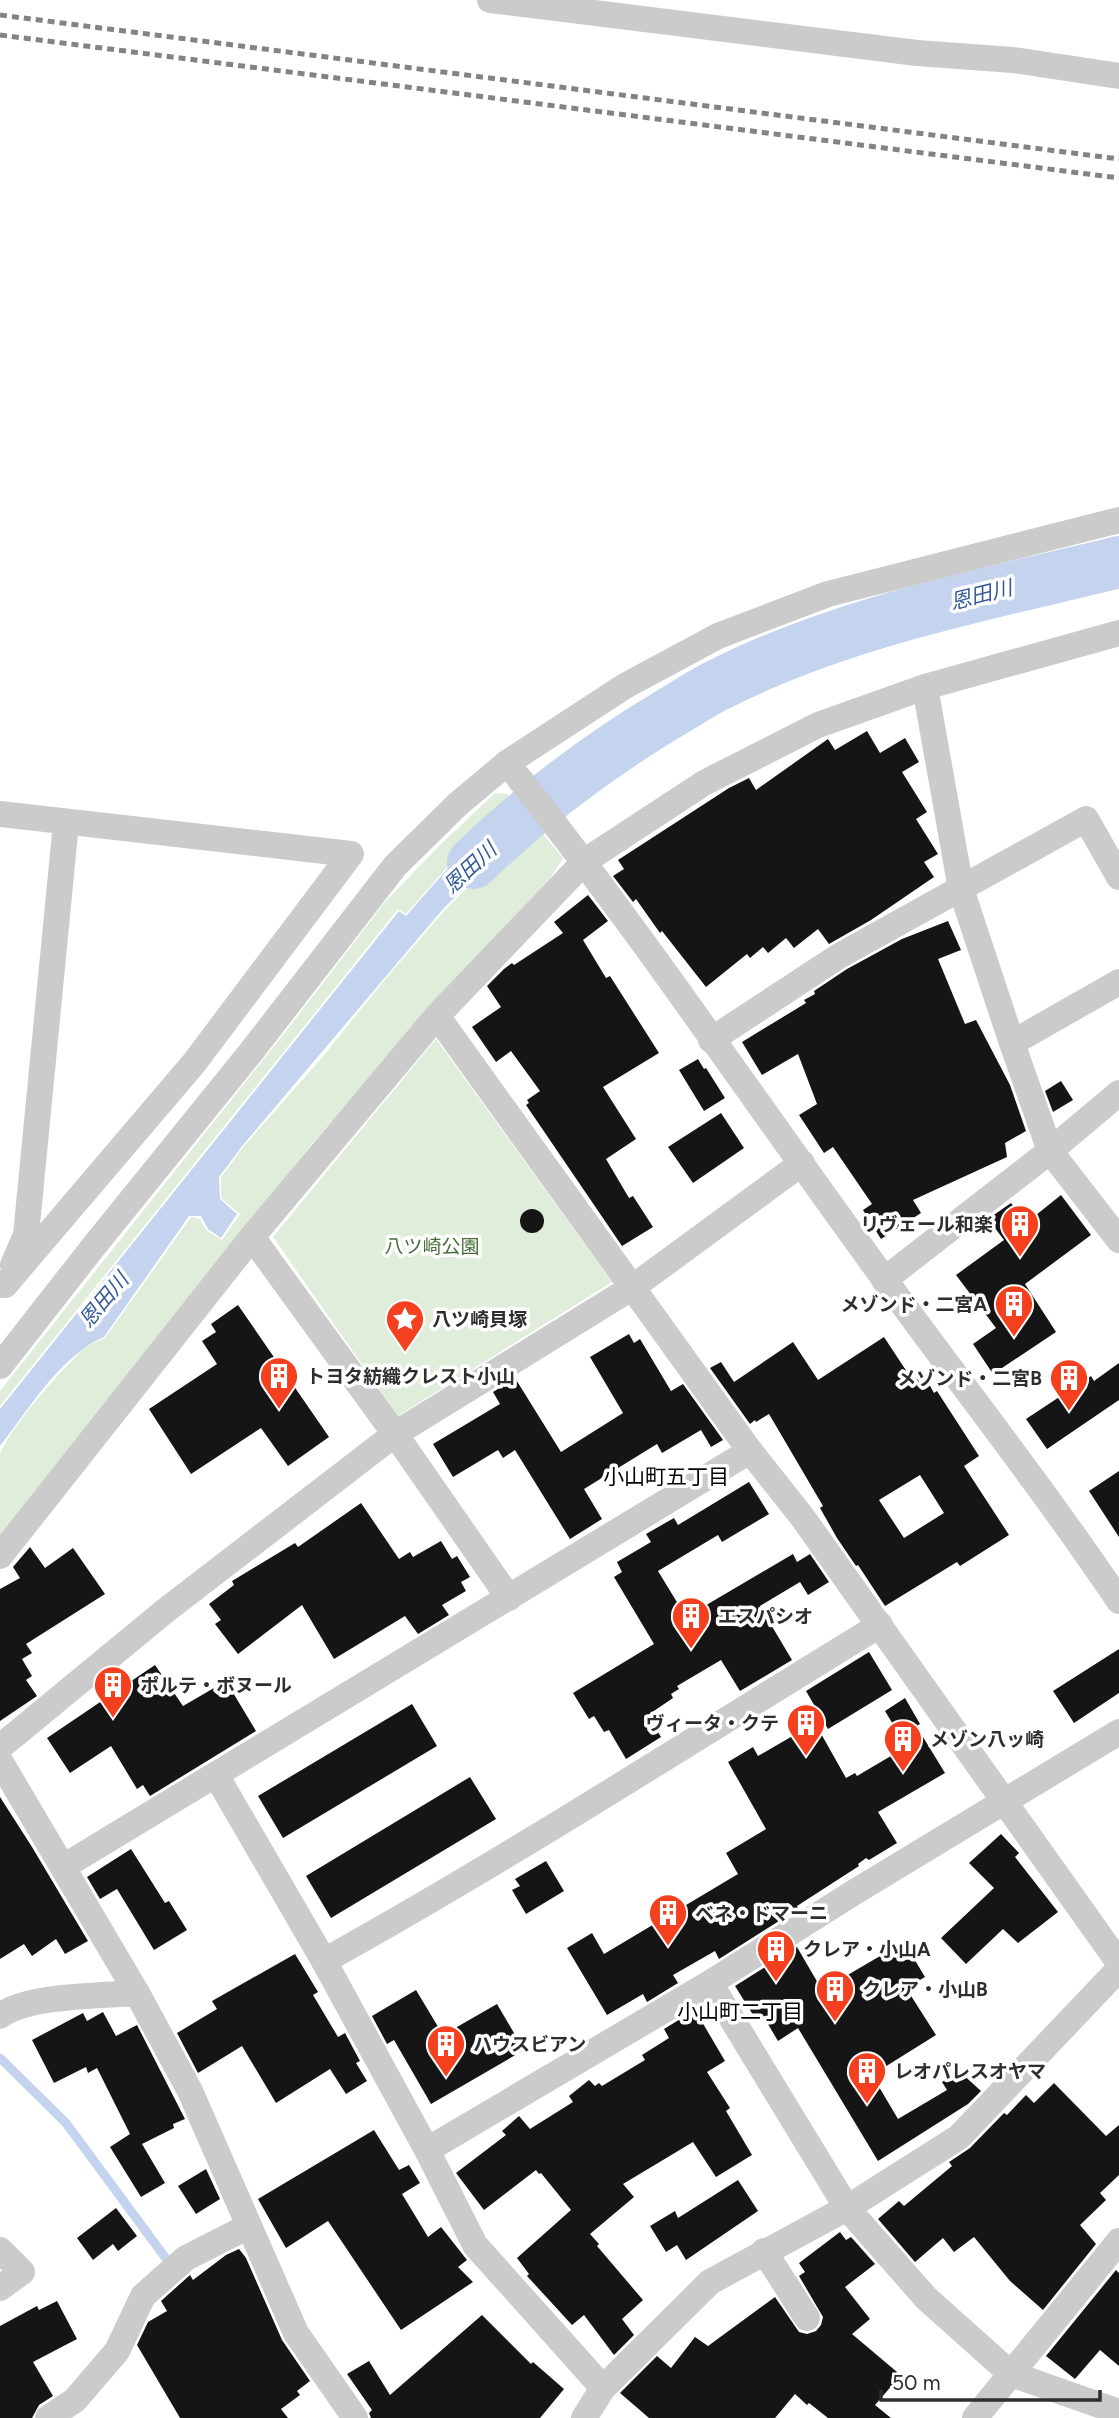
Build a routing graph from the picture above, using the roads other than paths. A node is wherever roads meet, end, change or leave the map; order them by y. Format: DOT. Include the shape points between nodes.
graph roads {
  1 [pos="489,0"];
  2 [pos="1119,76"];
  3 [pos="1119,520"];
  4 [pos="1119,633"];
  5 [pos="925,687"];
  6 [pos="507,763"];
  7 [pos="0,814"];
  8 [pos="66,823"];
  9 [pos="584,861"];
  10 [pos="1119,877"];
  11 [pos="961,889"];
  12 [pos="1119,982"];
  13 [pos="437,1016"];
  14 [pos="711,1040"];
  15 [pos="1012,1043"];
  16 [pos="1119,1093"];
  17 [pos="1050,1151"];
  18 [pos="802,1163"];
  19 [pos="252,1237"];
  20 [pos="1119,1240"];
  21 [pos="884,1280"];
  22 [pos="633,1286"];
  23 [pos="2,1287"];
  24 [pos="0,1366"];
  25 [pos="396,1434"];
  26 [pos="750,1451"];
  27 [pos="0,1556"];
  28 [pos="509,1598"];
  29 [pos="1119,1601"];
  30 [pos="880,1625"];
  31 [pos="1119,1732"];
  32 [pos="0,1747"];
  33 [pos="0,1761"];
  34 [pos="216,1775"];
  35 [pos="1004,1802"];
  36 [pos="63,1867"];
  37 [pos="324,1961"];
  38 [pos="1119,1966"];
  39 [pos="710,1983"];
  40 [pos="137,1993"];
  41 [pos="0,2016"];
  42 [pos="427,2150"];
  43 [pos="847,2208"];
  44 [pos="249,2226"];
  45 [pos="1119,2241"];
  46 [pos="0,2250"];
  47 [pos="764,2252"];
  48 [pos="0,2288"];
  49 [pos="807,2318"];
  50 [pos="1012,2374"];
  51 [pos="603,2389"];
  52 [pos="1119,2412"];
  53 [pos="48,2418"];
  54 [pos="355,2418"];
  55 [pos="584,2418"];
  56 [pos="975,2418"];
  1 -- 2 [label="street"];
  3 -- 6 [label="street" via="828,594 718,636 625,687"];
  4 -- 5 [label="street"];
  5 -- 9 [label="street" via="818,725 704,783"];
  5 -- 11 [label="street"];
  6 -- 9 [label="street"];
  6 -- 24 [label="street" via="395,866"];
  7 -- 8 [label="street"];
  8 -- 23 [label="street" via="26,1235"];
  8 -- 23 [label="street" via="351,854 194,1063"];
  9 -- 13 [label="street"];
  9 -- 14 [label="street"];
  10 -- 11 [label="street" via="1086,819"];
  11 -- 14 [label="street" via="839,956"];
  11 -- 15 [label="street"];
  12 -- 15 [label="street"];
  13 -- 19 [label="street"];
  13 -- 22 [label="street"];
  14 -- 18 [label="street"];
  15 -- 17 [label="street"];
  16 -- 17 [label="street"];
  17 -- 20 [label="street"];
  17 -- 21 [label="street"];
  18 -- 21 [label="street"];
  18 -- 22 [label="street"];
  19 -- 25 [label="street"];
  19 -- 27 [label="street"];
  21 -- 29 [label="street"];
  22 -- 25 [label="street"];
  22 -- 26 [label="street"];
  25 -- 28 [label="street"];
  25 -- 32 [label="street" via="165,1611"];
  26 -- 28 [label="street"];
  26 -- 30 [label="street"];
  28 -- 34 [label="street"];
  30 -- 35 [label="street"];
  30 -- 37 [label="street" via="529,1842"];
  31 -- 35 [label="street"];
  33 -- 36 [label="street"];
  34 -- 36 [label="street"];
  34 -- 37 [label="street"];
  35 -- 38 [label="street"];
  35 -- 39 [label="street"];
  36 -- 40 [label="street"];
  37 -- 42 [label="street"];
  38 -- 43 [label="street" via="959,2137"];
  39 -- 42 [label="street"];
  39 -- 43 [label="street"];
  40 -- 41 [label="street" via="57,1999 10,2008"];
  40 -- 44 [label="street" via="190,2091"];
  42 -- 51 [label="street" via="475,2245"];
  43 -- 47 [label="street"];
  43 -- 50 [label="street" via="926,2298"];
  44 -- 53 [label="street" via="186,2258 143,2296 117,2351 75,2400"];
  44 -- 54 [label="street" via="296,2333"];
  45 -- 50 [label="street"];
  46 -- 48 [label="street" via="22,2272"];
  47 -- 49 [label="street"];
  47 -- 51 [label="street" via="710,2282"];
  50 -- 52 [label="street"];
  50 -- 56 [label="street"];
  51 -- 55 [label="street"];
}
